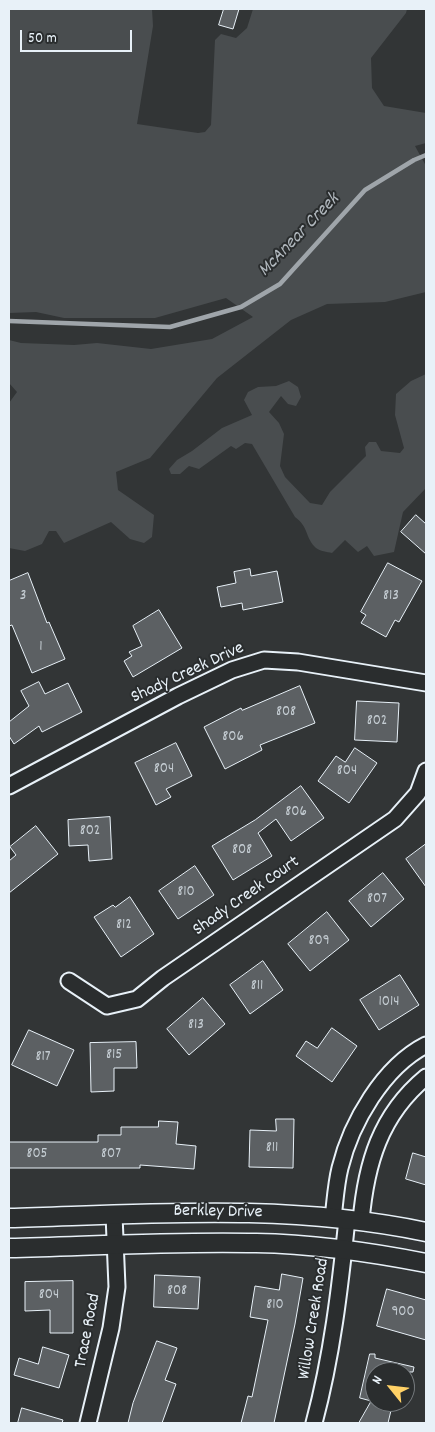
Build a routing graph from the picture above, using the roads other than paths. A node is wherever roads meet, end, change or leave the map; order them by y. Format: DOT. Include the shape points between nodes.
graph roads {
  1 [pos="426,683"];
  2 [pos="426,770"];
  3 [pos="9,786"];
  4 [pos="69,981"];
  5 [pos="426,1045"];
  6 [pos="426,1078"];
  7 [pos="114,1215"];
  8 [pos="9,1218"];
  9 [pos="347,1219"];
  10 [pos="426,1232"];
  11 [pos="116,1245"];
  12 [pos="9,1248"];
  13 [pos="344,1250"];
  14 [pos="426,1263"];
  15 [pos="88,1423"];
  16 [pos="314,1423"];
  1 -- 3 [label="street, Shady Creek Drive" via="298,662 264,660 232,670 178,696"];
  2 -- 4 [label="street, Shady Creek Court" via="418,793 395,819 137,999 107,1006"];
  5 -- 9 [label="street, Willow Creek Road" via="388,1076 351,1134 340,1169"];
  6 -- 9 [label="street, Willow Creek Road" via="397,1108 379,1138 367,1176"];
  7 -- 8 [label="street, Berkley Drive"];
  7 -- 9 [label="street, Berkley Drive" via="258,1213"];
  7 -- 11 [label="street, Trace Road"];
  9 -- 10 [label="street, Berkley Drive"];
  9 -- 13 [label="street, Willow Creek Road"];
  11 -- 12 [label="street, Berkley Drive"];
  11 -- 13 [label="street, Berkley Drive" via="258,1243"];
  11 -- 15 [label="street, Trace Road" via="117,1287 111,1328"];
  13 -- 14 [label="street, Berkley Drive"];
  13 -- 16 [label="street, Willow Creek Road" via="333,1338"];
}
